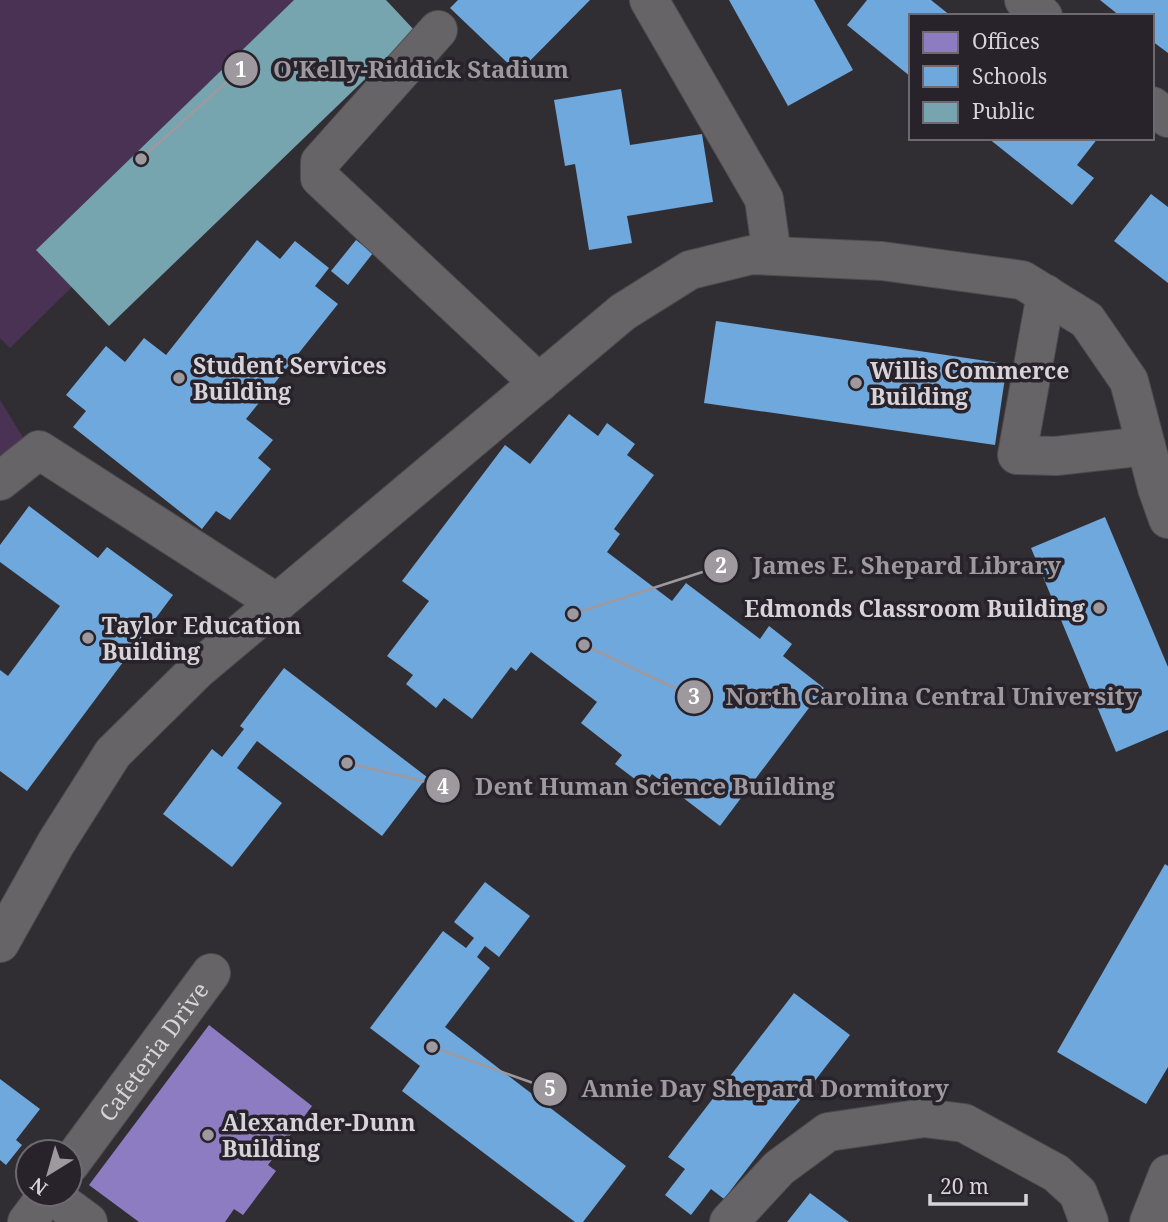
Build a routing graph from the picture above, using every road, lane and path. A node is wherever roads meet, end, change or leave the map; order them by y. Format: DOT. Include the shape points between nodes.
graph roads {
  1 [pos="649,0"];
  2 [pos="1024,0"];
  3 [pos="1041,14"];
  4 [pos="438,30"];
  5 [pos="772,256"];
  6 [pos="1046,294"];
  7 [pos="538,383"];
  8 [pos="1146,446"];
  9 [pos="0,481"];
  10 [pos="1168,519"];
  11 [pos="277,603"];
  12 [pos="0,943"];
  13 [pos="211,973"];
  14 [pos="84,1145"];
  15 [pos="1168,1174"];
  16 [pos="38,1208"];
  17 [pos="68,1208"];
  18 [pos="27,1222"];
  19 [pos="88,1222"];
  20 [pos="729,1222"];
  21 [pos="1089,1222"];
  22 [pos="1149,1222"];
  1 -- 5 [label="street" via="764,199"];
  2 -- 3 [label="street"];
  4 -- 7 [label="street" via="320,162 320,178"];
  5 -- 6 [label="street" via="882,261 1022,280"];
  5 -- 7 [label="street" via="751,255 690,271 623,312"];
  6 -- 8 [label="street" via="1087,320 1129,382"];
  6 -- 8 [label="street" via="1017,455 1056,456"];
  7 -- 11 [label="street"];
  8 -- 10 [label="street"];
  9 -- 11 [label="street" via="39,450"];
  11 -- 12 [label="street" via="197,670 113,753"];
  13 -- 14 [label="street, Cafeteria Drive"];
  15 -- 22 [label="street"];
  16 -- 18 [label="street"];
  17 -- 19 [label="street"];
  20 -- 21 [label="street" via="779,1168 828,1132 924,1118 964,1123 1056,1173 1078,1193"];
}
